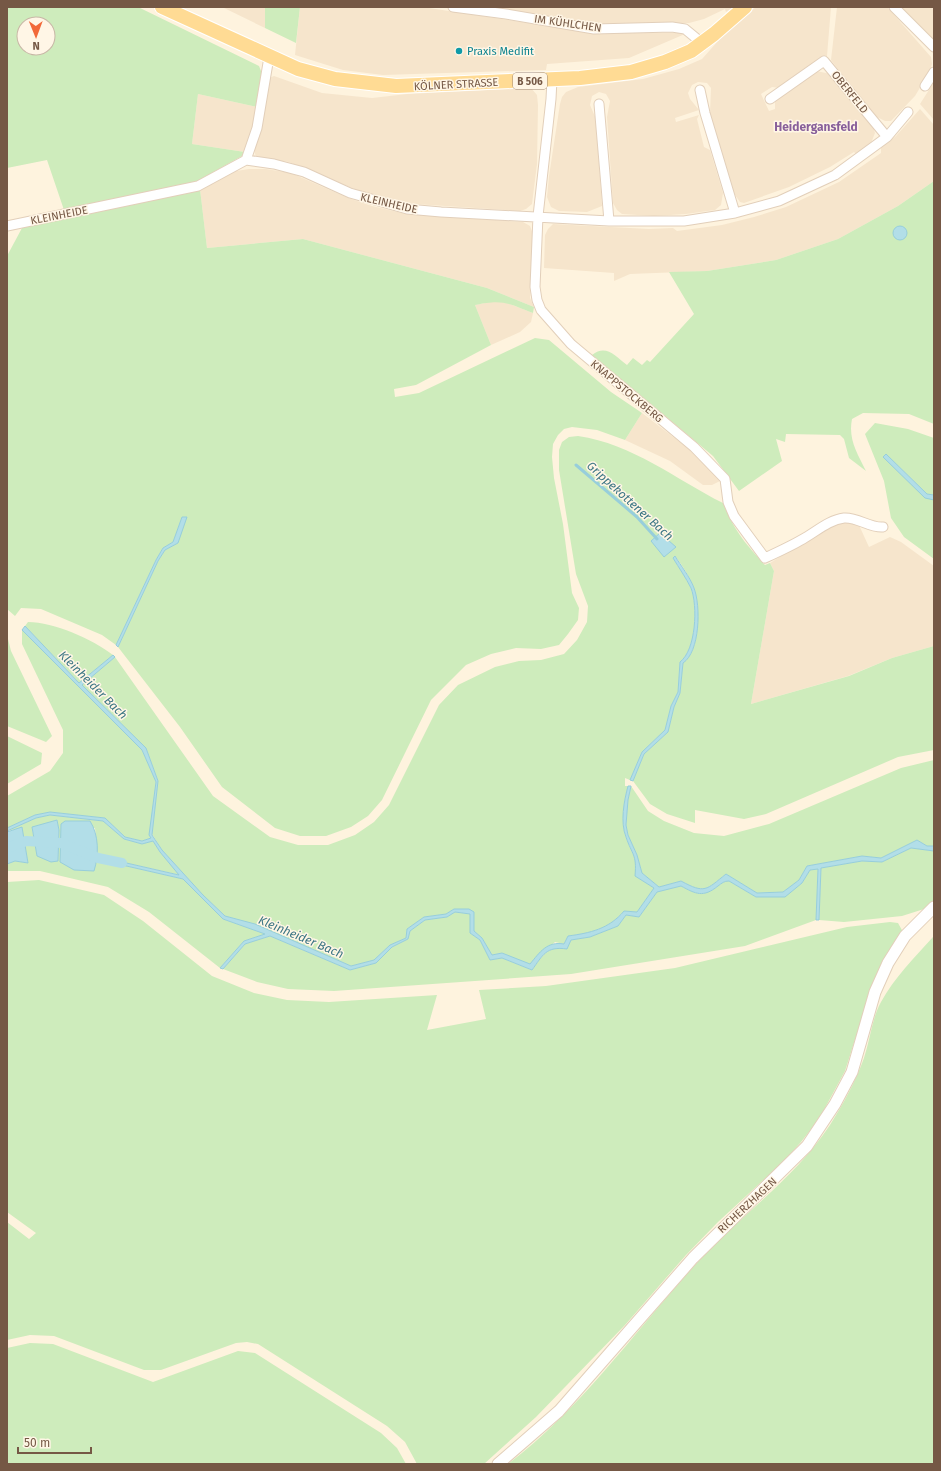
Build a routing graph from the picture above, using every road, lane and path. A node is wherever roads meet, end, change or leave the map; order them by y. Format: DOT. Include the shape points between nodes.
graph roads {
  1 [pos="162,7"];
  2 [pos="453,7"];
  3 [pos="745,7"];
  4 [pos="894,7"];
  5 [pos="702,43"];
  6 [pos="934,47"];
  7 [pos="269,57"];
  8 [pos="934,72"];
  9 [pos="552,79"];
  10 [pos="925,86"];
  11 [pos="700,90"];
  12 [pos="770,99"];
  13 [pos="599,104"];
  14 [pos="908,112"];
  15 [pos="887,137"];
  16 [pos="246,160"];
  17 [pos="735,213"];
  18 [pos="538,216"];
  19 [pos="608,220"];
  20 [pos="7,226"];
  21 [pos="883,527"];
  22 [pos="934,907"];
  23 [pos="498,1464"];
  1 -- 7 [label="main road, KÖLNER STRASSE / B 506"];
  2 -- 5 [label="street, IM KÜHLCHEN" via="594,29 672,27 685,30"];
  3 -- 5 [label="main road, KÖLNER STRASSE / B 506"];
  4 -- 6 [label="street"];
  5 -- 9 [label="main road, KÖLNER STRASSE / B 506" via="679,57 648,68 611,76"];
  7 -- 9 [label="main road, KÖLNER STRASSE / B 506" via="310,73 335,79 396,86"];
  7 -- 16 [label="street" via="257,128"];
  8 -- 10 [label="street"];
  9 -- 18 [label="street, KNAPPSTOCKBERG"];
  11 -- 17 [label="street"];
  12 -- 15 [label="street, OBERFELD" via="824,61"];
  13 -- 19 [label="street"];
  14 -- 15 [label="street, KLEINHEIDE"];
  15 -- 17 [label="street, KLEINHEIDE" via="835,175 779,201"];
  16 -- 18 [label="street, KLEINHEIDE" via="304,172 350,193 407,209"];
  16 -- 20 [label="street, KLEINHEIDE" via="198,186"];
  17 -- 19 [label="street, KLEINHEIDE" via="684,222"];
  18 -- 19 [label="street, KLEINHEIDE"];
  18 -- 21 [label="street, KNAPPSTOCKBERG" via="535,287 536,300 541,310 571,344 694,447 725,479 728,502 734,516 765,558 832,521 846,518"];
  22 -- 23 [label="street, RICHERZHAGEN" via="905,936 888,962 875,992 852,1072 835,1104 807,1146 693,1258 559,1411"];
}
